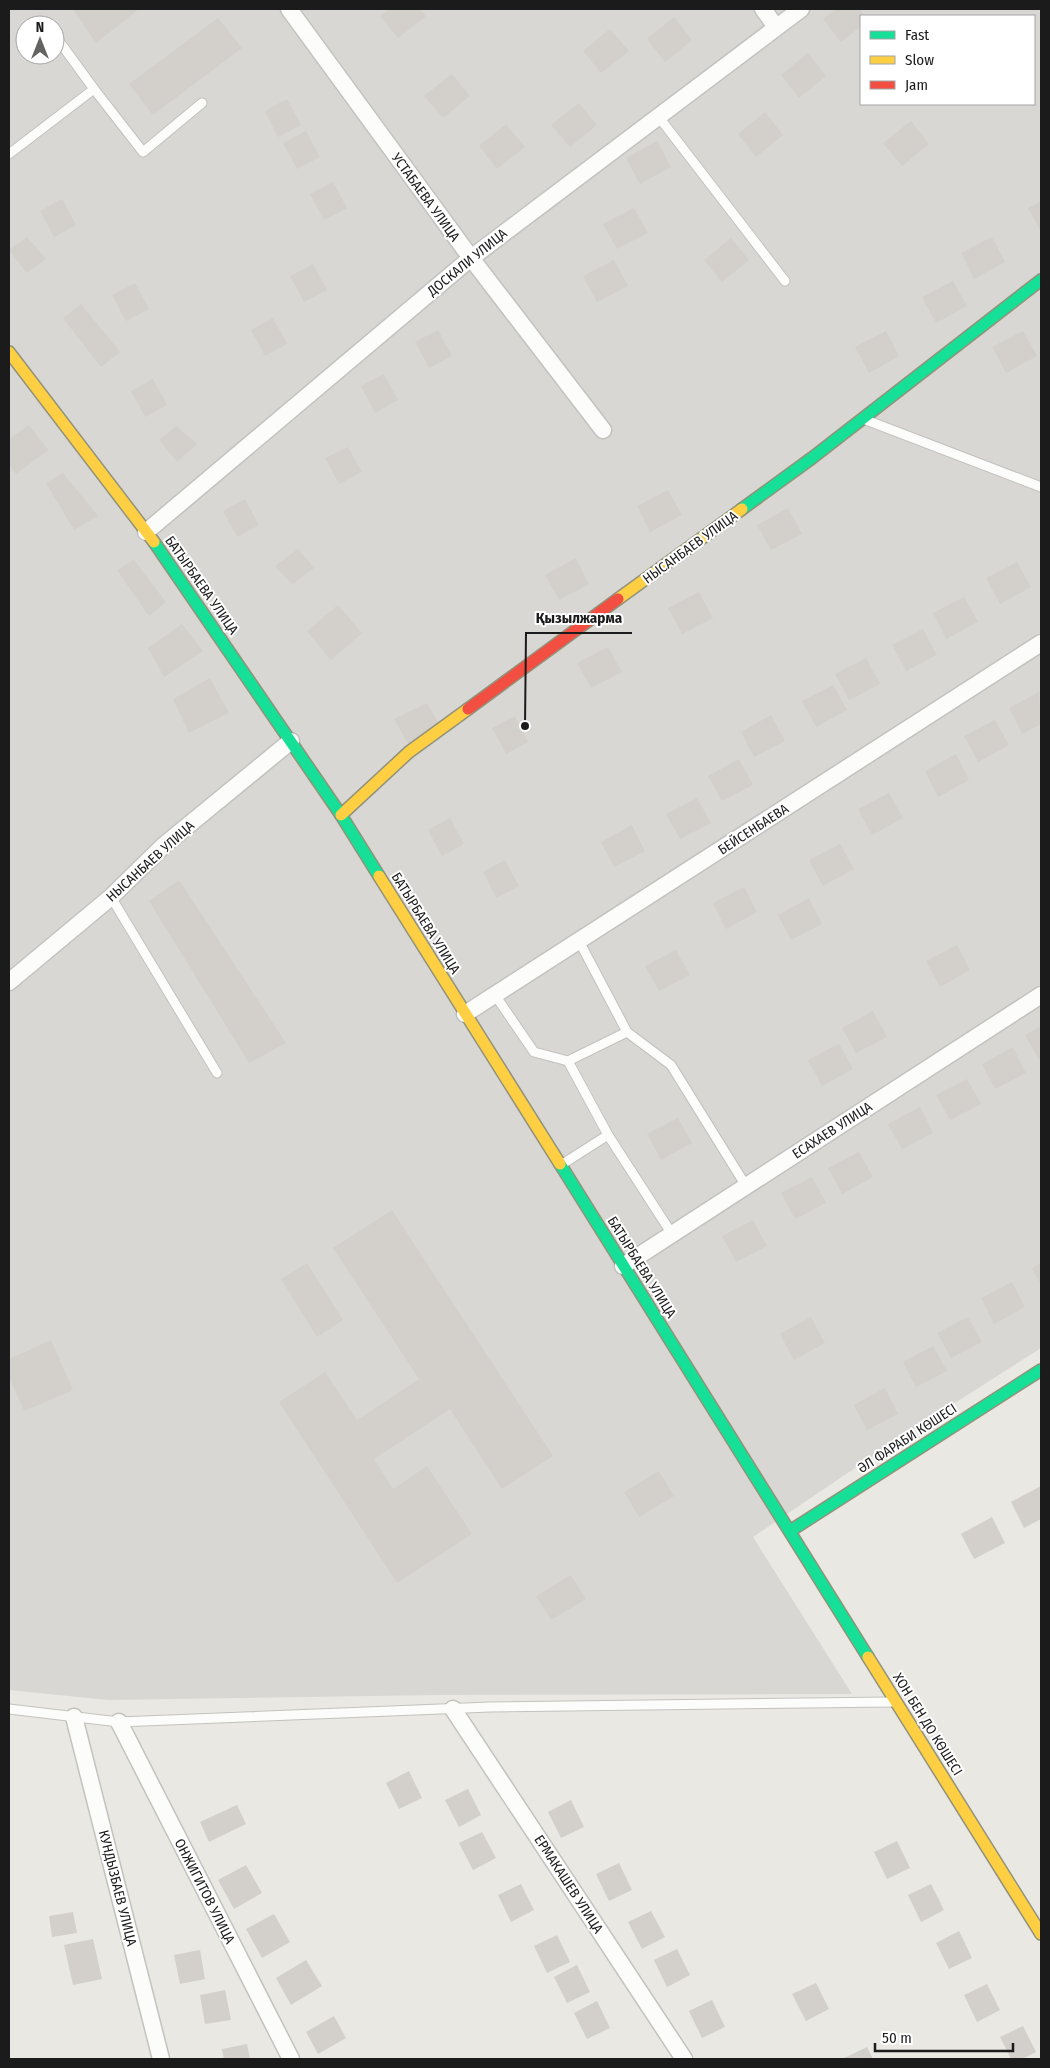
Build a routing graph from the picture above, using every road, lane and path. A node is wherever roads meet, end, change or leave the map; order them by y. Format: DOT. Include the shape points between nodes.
graph roads {
  1 [pos="289,9"];
  2 [pos="763,9"];
  3 [pos="801,9"];
  4 [pos="776,27"];
  5 [pos="65,48"];
  6 [pos="94,89"];
  7 [pos="202,103"];
  8 [pos="658,116"];
  9 [pos="9,154"];
  10 [pos="471,258"];
  11 [pos="1041,280"];
  12 [pos="785,281"];
  13 [pos="9,352"];
  14 [pos="863,419"];
  15 [pos="603,430"];
  16 [pos="1041,488"];
  17 [pos="146,532"];
  18 [pos="1041,643"];
  19 [pos="291,741"];
  20 [pos="340,815"];
  21 [pos="111,897"];
  22 [pos="579,941"];
  23 [pos="9,982"];
  24 [pos="494,995"];
  25 [pos="1041,995"];
  26 [pos="465,1014"];
  27 [pos="627,1032"];
  28 [pos="568,1061"];
  29 [pos="216,1073"];
  30 [pos="608,1135"];
  31 [pos="560,1165"];
  32 [pos="746,1186"];
  33 [pos="672,1234"];
  34 [pos="623,1266"];
  35 [pos="1041,1370"];
  36 [pos="790,1531"];
  37 [pos="896,1702"];
  38 [pos="9,1709"];
  39 [pos="454,1709"];
  40 [pos="74,1717"];
  41 [pos="119,1722"];
  42 [pos="1041,1934"];
  43 [pos="162,2059"];
  44 [pos="291,2059"];
  45 [pos="684,2059"];
  1 -- 10 [label="street, УСТАБАЕВА УЛИЦА"];
  2 -- 4 [label="street"];
  3 -- 4 [label="street, ДОСКАЛИ УЛИЦА"];
  4 -- 8 [label="street, ДОСКАЛИ УЛИЦА"];
  5 -- 6 [label="lane"];
  6 -- 7 [label="lane" via="143,152"];
  6 -- 9 [label="lane"];
  8 -- 10 [label="street, ДОСКАЛИ УЛИЦА"];
  8 -- 12 [label="lane"];
  10 -- 15 [label="street, УСТАБАЕВА УЛИЦА"];
  10 -- 17 [label="street, ДОСКАЛИ УЛИЦА"];
  11 -- 14 [label="street, НЫСАНБАЕВ УЛИЦА"];
  13 -- 17 [label="street, БАТЫРБАЕВА УЛИЦА"];
  14 -- 16 [label="lane"];
  14 -- 20 [label="street, НЫСАНБАЕВ УЛИЦА" via="409,752"];
  17 -- 19 [label="street, БАТЫРБАЕВА УЛИЦА"];
  18 -- 22 [label="street, БЕЙСЕНБАЕВА"];
  19 -- 20 [label="street, БАТЫРБАЕВА УЛИЦА"];
  19 -- 21 [label="street, НЫСАНБАЕВ УЛИЦА" via="163,846"];
  20 -- 26 [label="street, БАТЫРБАЕВА УЛИЦА"];
  21 -- 23 [label="street, НЫСАНБАЕВ УЛИЦА"];
  21 -- 29 [label="lane"];
  22 -- 24 [label="street, БЕЙСЕНБАЕВА"];
  22 -- 27 [label="lane"];
  24 -- 26 [label="street, БЕЙСЕНБАЕВА"];
  24 -- 28 [label="lane" via="534,1052"];
  25 -- 32 [label="street, ЕСАХАЕВ УЛИЦА"];
  26 -- 31 [label="street, БАТЫРБАЕВА УЛИЦА"];
  27 -- 28 [label="lane"];
  27 -- 32 [label="lane" via="671,1064"];
  28 -- 30 [label="lane"];
  30 -- 31 [label="lane"];
  30 -- 33 [label="lane"];
  31 -- 34 [label="street, БАТЫРБАЕВА УЛИЦА"];
  32 -- 33 [label="street, ЕСАХАЕВ УЛИЦА"];
  33 -- 34 [label="street, ЕСАХАЕВ УЛИЦА"];
  34 -- 36 [label="street, БАТЫРБАЕВА УЛИЦА"];
  35 -- 36 [label="street, ӘЛ ФАРАБИ КӨШЕСІ"];
  36 -- 37 [label="street, ХОН БЕН ДО КӨШЕСІ"];
  37 -- 39 [label="lane"];
  37 -- 42 [label="street, ХОН БЕН ДО КӨШЕСІ"];
  38 -- 40 [label="lane"];
  39 -- 41 [label="lane"];
  39 -- 45 [label="street, ЕРМАКАШЕВ УЛИЦА"];
  40 -- 41 [label="lane"];
  40 -- 43 [label="street, КУНДЫЗБАЕВ УЛИЦА"];
  41 -- 44 [label="street, ОНЖИГИТОВ УЛИЦА"];
}
